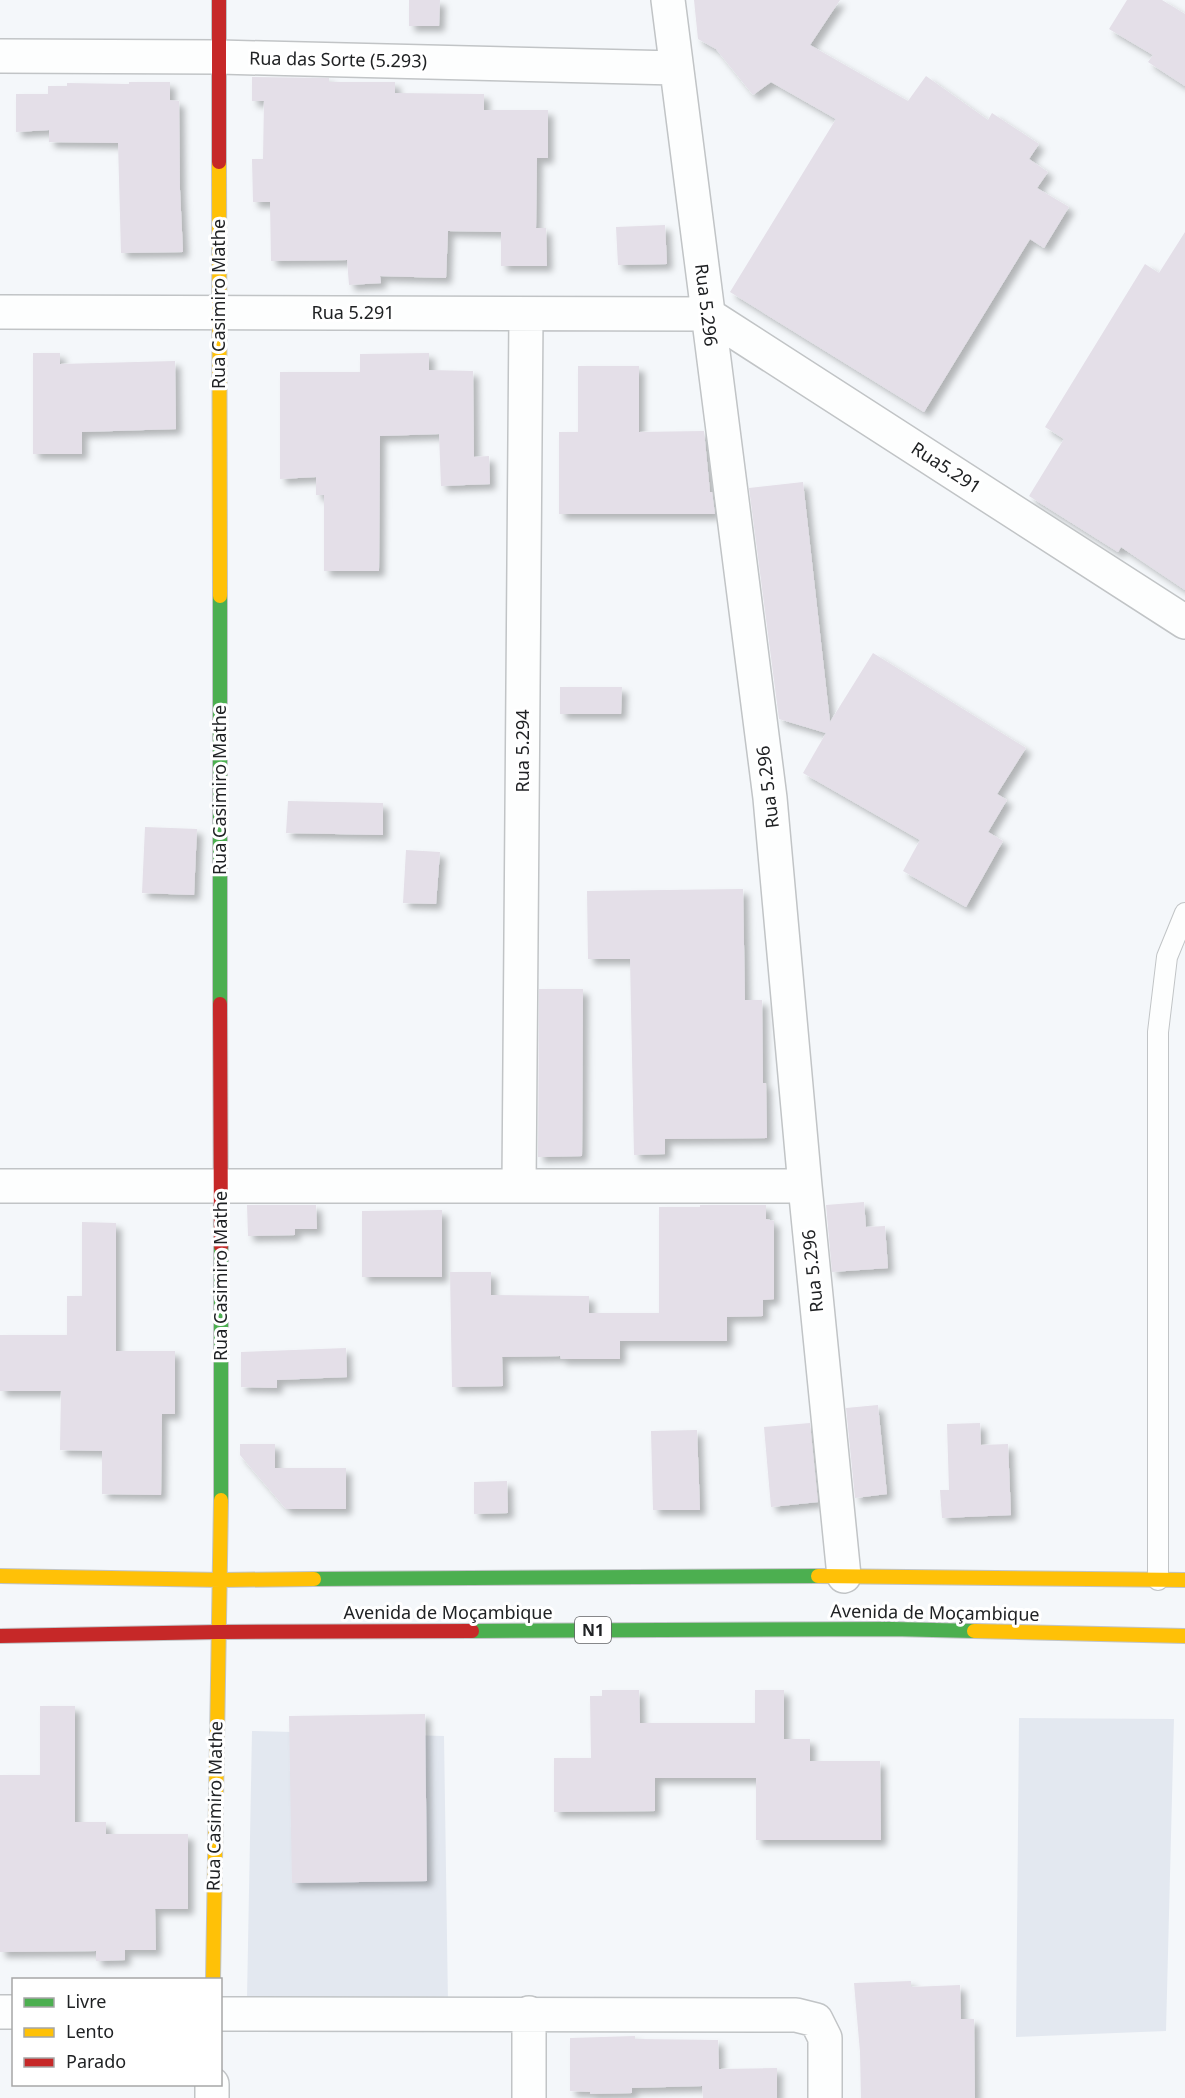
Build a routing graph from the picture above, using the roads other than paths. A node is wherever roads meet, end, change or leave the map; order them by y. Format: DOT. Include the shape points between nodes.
graph roads {
  1 [pos="219,0"];
  2 [pos="668,0"];
  3 [pos="0,56"];
  4 [pos="219,57"];
  5 [pos="676,68"];
  6 [pos="0,312"];
  7 [pos="219,312"];
  8 [pos="707,314"];
  9 [pos="526,315"];
  10 [pos="1185,622"];
  11 [pos="1185,914"];
  12 [pos="0,1186"];
  13 [pos="519,1186"];
  14 [pos="805,1186"];
  15 [pos="221,1187"];
  16 [pos="0,1576"];
  17 [pos="844,1576"];
  18 [pos="220,1580"];
  19 [pos="1158,1580"];
  20 [pos="1185,1580"];
  21 [pos="218,1632"];
  22 [pos="0,1636"];
  23 [pos="1185,1636"];
  24 [pos="213,1978"];
  25 [pos="529,2013"];
  26 [pos="222,2014"];
  27 [pos="529,2098"];
  28 [pos="825,2098"];
  1 -- 4 [label="main road, Rua Casimiro Mathe"];
  2 -- 5 [label="street, Rua 5.296"];
  3 -- 4 [label="street, Rua das Sorte (5.293)"];
  4 -- 5 [label="street, Rua das Sorte (5.293)"];
  4 -- 7 [label="main road, Rua Casimiro Mathe"];
  5 -- 8 [label="street, Rua 5.296"];
  6 -- 7 [label="street, Rua 5.291"];
  7 -- 9 [label="street, Rua 5.291"];
  7 -- 15 [label="main road, Rua Casimiro Mathe"];
  8 -- 9 [label="street, Rua 5.291"];
  8 -- 10 [label="street, Rua5.291"];
  8 -- 14 [label="street, Rua 5.296" via="770,798"];
  9 -- 13 [label="street, Rua 5.294"];
  11 -- 19 [label="lane" via="1167,957 1158,1032"];
  12 -- 15 [label="street"];
  13 -- 14 [label="street"];
  13 -- 15 [label="street"];
  14 -- 17 [label="street, Rua 5.296"];
  15 -- 18 [label="main road, Rua Casimiro Mathe"];
  16 -- 18 [label="main road, Avenida de Moçambique"];
  17 -- 18 [label="main road, Avenida de Moçambique"];
  17 -- 19 [label="main road, Avenida de Moçambique"];
  18 -- 21 [label="main road, Rua Casimiro Mathe"];
  19 -- 20 [label="main road, Avenida de Moçambique"];
  21 -- 22 [label="main road, Avenida de Moçambique / N1"];
  21 -- 23 [label="main road, Avenida de Moçambique / N1" via="892,1629"];
  21 -- 24 [label="main road, Rua Casimiro Mathe"];
  25 -- 26 [label="street"];
  25 -- 27 [label="street"];
  25 -- 28 [label="street" via="796,2015 816,2020 825,2038"];
}
